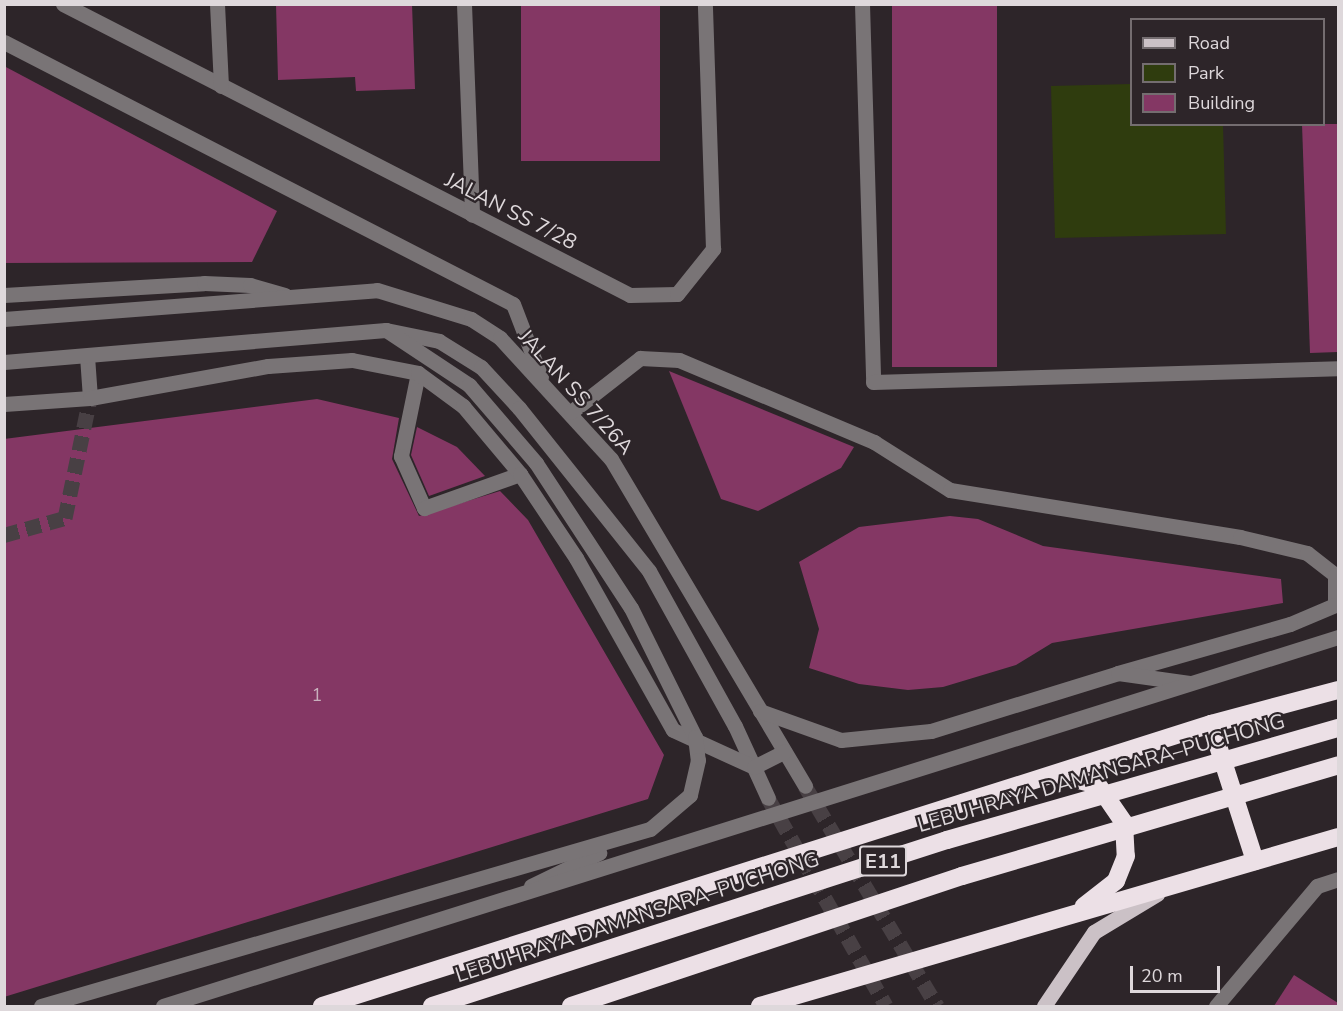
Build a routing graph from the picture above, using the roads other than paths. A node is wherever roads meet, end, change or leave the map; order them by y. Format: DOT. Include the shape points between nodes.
graph roads {
  1 [pos="63,4"];
  2 [pos="217,4"];
  3 [pos="464,4"];
  4 [pos="705,4"];
  5 [pos="861,4"];
  6 [pos="4,42"];
  7 [pos="221,86"];
  8 [pos="472,215"];
  9 [pos="4,295"];
  10 [pos="297,298"];
  11 [pos="4,319"];
  12 [pos="386,330"];
  13 [pos="87,356"];
  14 [pos="4,362"];
  15 [pos="1338,368"];
  16 [pos="418,373"];
  17 [pos="542,381"];
  18 [pos="90,398"];
  19 [pos="4,404"];
  20 [pos="571,412"];
  21 [pos="520,474"];
  22 [pos="1338,637"];
  23 [pos="1118,673"];
  24 [pos="1192,683"];
  25 [pos="1338,690"];
  26 [pos="760,711"];
  27 [pos="1211,724"];
  28 [pos="1338,728"];
  29 [pos="784,752"];
  30 [pos="1338,765"];
  31 [pos="754,767"];
  32 [pos="1060,776"];
  33 [pos="805,786"];
  34 [pos="768,798"];
  35 [pos="650,829"];
  36 [pos="1338,837"];
  37 [pos="1255,861"];
  38 [pos="1338,879"];
  39 [pos="1172,884"];
  40 [pos="487,908"];
  41 [pos="1075,913"];
  42 [pos="41,1006"];
  43 [pos="163,1006"];
  44 [pos="322,1006"];
  45 [pos="432,1006"];
  46 [pos="571,1006"];
  47 [pos="760,1006"];
  48 [pos="1044,1006"];
  49 [pos="1216,1006"];
  1 -- 7 [label="street, JALAN SS 7/28"];
  2 -- 7 [label="street"];
  3 -- 8 [label="street"];
  4 -- 8 [label="street, JALAN SS 7/28" via="713,249 677,294 630,296"];
  5 -- 15 [label="street" via="873,382"];
  6 -- 17 [label="street" via="513,304"];
  7 -- 8 [label="street, JALAN SS 7/28"];
  9 -- 10 [label="street" via="204,283 250,285"];
  10 -- 11 [label="street, JALAN SS 7/26A"];
  10 -- 17 [label="street, JALAN SS 7/26A" via="377,290 418,298 490,332"];
  12 -- 13 [label="street"];
  12 -- 31 [label="street" via="439,341 481,367 519,408 649,571"];
  12 -- 35 [label="street, bridge" via="477,394 536,463 636,617 695,737 698,760 690,795"];
  13 -- 14 [label="street"];
  13 -- 18 [label="street"];
  16 -- 18 [label="street" via="352,360 299,364"];
  16 -- 21 [label="street" via="463,406"];
  16 -- 21 [label="street" via="401,456 424,508"];
  17 -- 20 [label="street, JALAN SS 7/26A"];
  18 -- 19 [label="street"];
  20 -- 23 [label="street" via="640,358 679,360 874,442 950,490 1240,537 1307,553 1335,575 1335,605 1290,624"];
  20 -- 26 [label="street, JALAN SS 7/26A" via="611,459"];
  21 -- 31 [label="street" via="576,558 673,730"];
  22 -- 24 [label="street"];
  23 -- 24 [label="street"];
  23 -- 26 [label="street" via="931,730 841,740"];
  24 -- 40 [label="street"];
  25 -- 27 [label="highway"];
  26 -- 29 [label="street, JALAN SS 7/26A"];
  27 -- 32 [label="highway"];
  27 -- 37 [label="highway"];
  28 -- 45 [label="highway, LEBUHRAYA DAMANSARA–PUCHONG / E11, bridge" via="947,840"];
  29 -- 31 [label="street"];
  29 -- 33 [label="street, JALAN SS 7/26A"];
  30 -- 46 [label="highway, E11, bridge" via="962,876"];
  31 -- 34 [label="street"];
  32 -- 41 [label="highway" via="1098,785 1124,823 1126,856 1116,881"];
  32 -- 44 [label="highway"];
  35 -- 40 [label="street"];
  35 -- 42 [label="street" via="532,867"];
  36 -- 37 [label="highway"];
  37 -- 39 [label="highway"];
  38 -- 49 [label="street" via="1317,886"];
  39 -- 41 [label="highway"];
  39 -- 48 [label="main road" via="1094,932"];
  40 -- 43 [label="street"];
  41 -- 47 [label="highway"];
}
